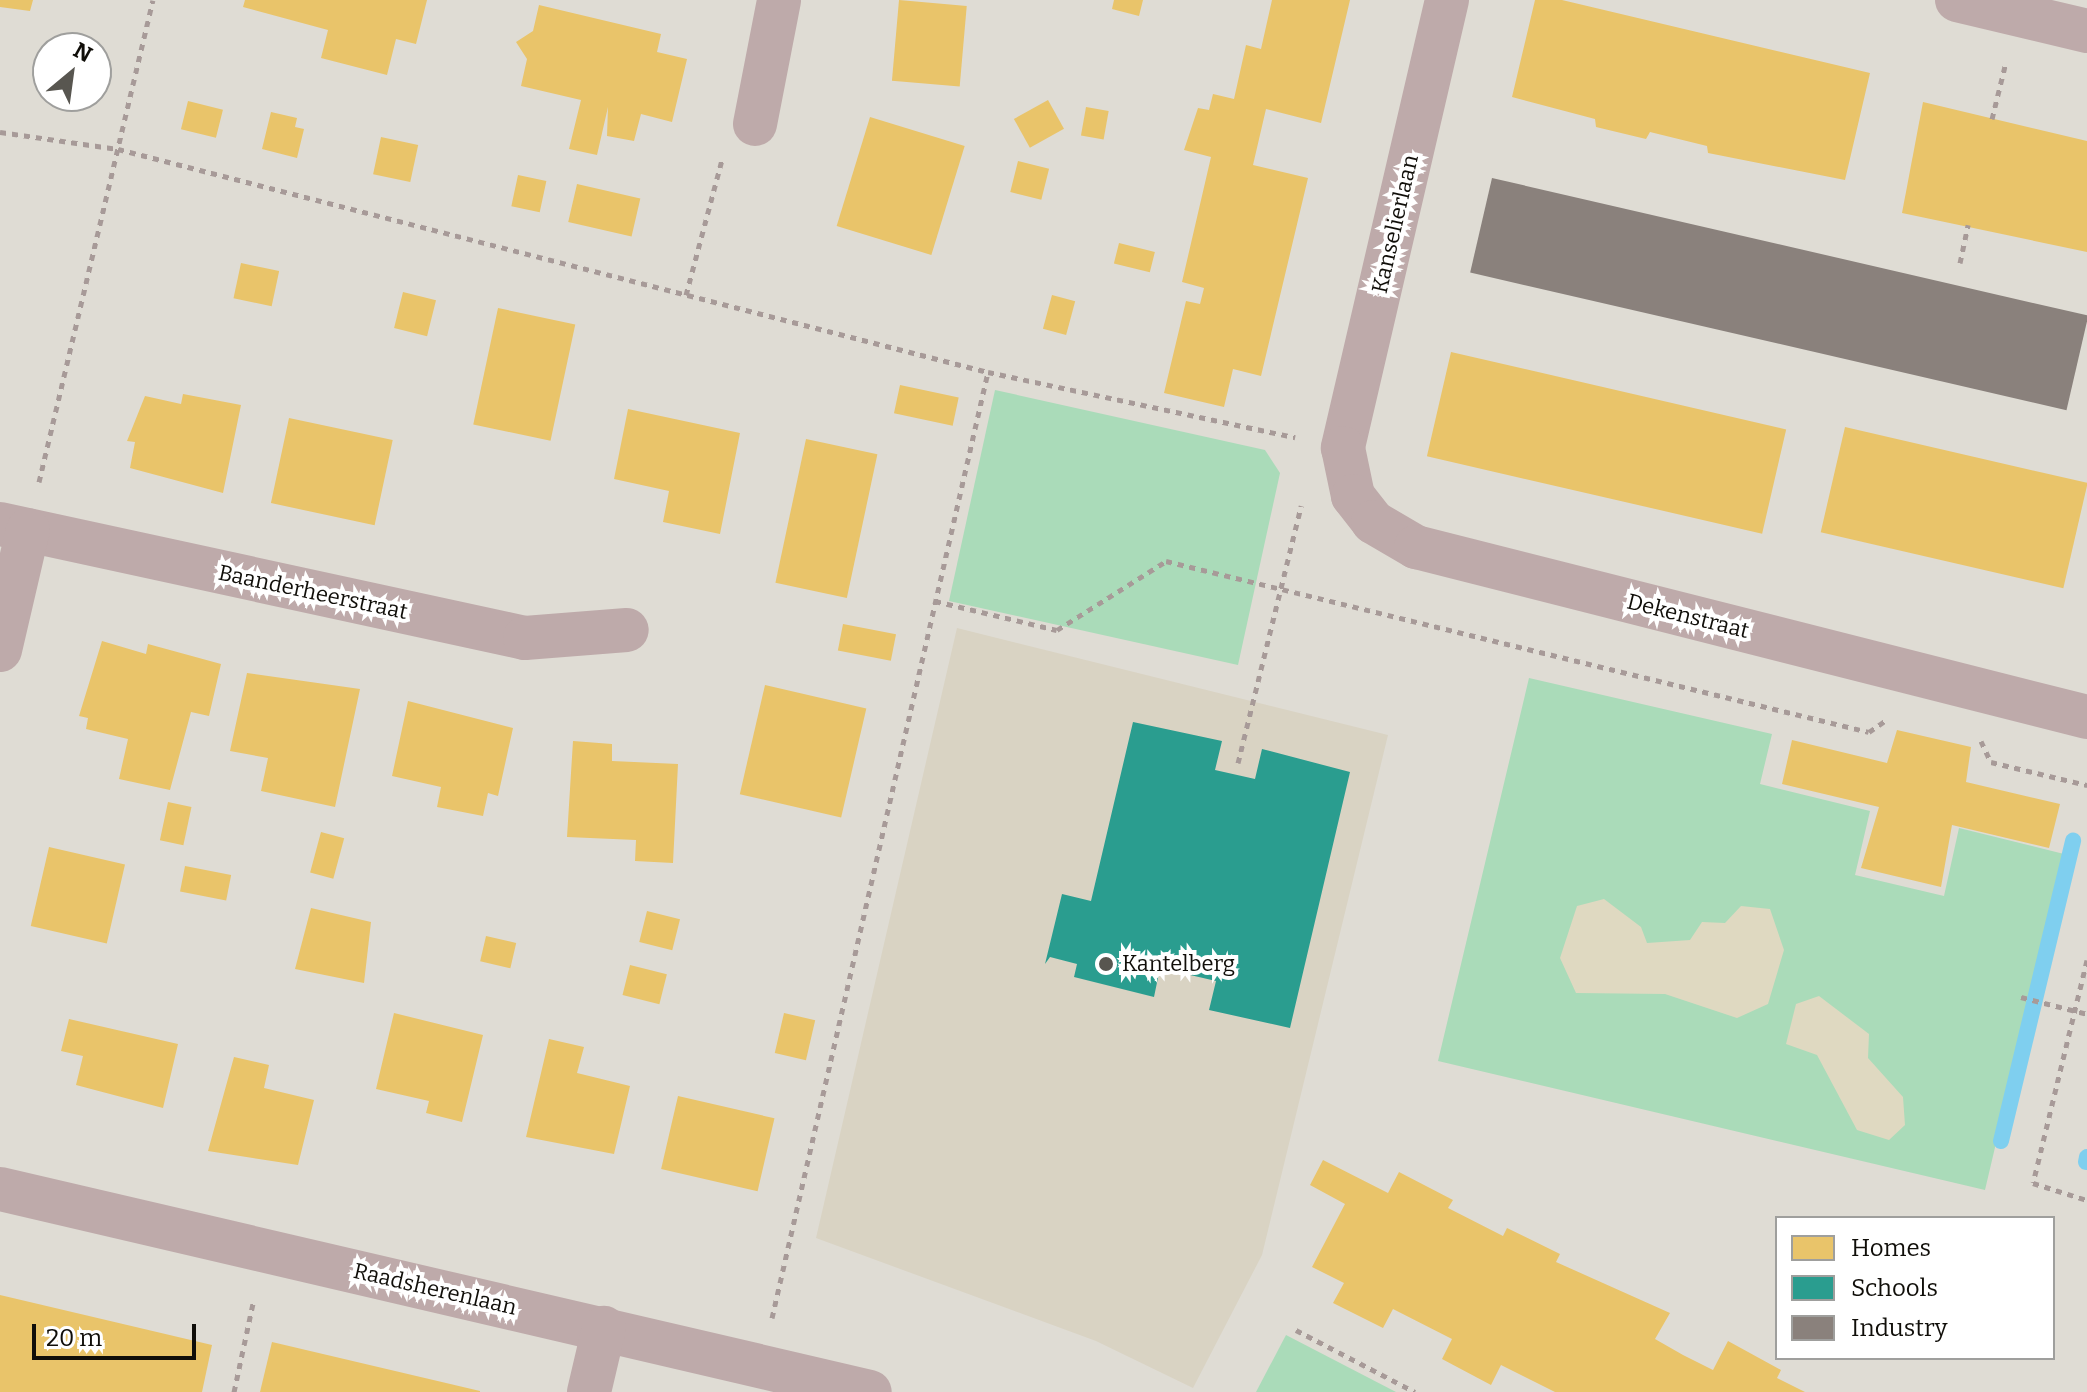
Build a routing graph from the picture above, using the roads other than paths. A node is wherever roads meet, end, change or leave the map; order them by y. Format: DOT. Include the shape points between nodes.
graph roads {
  1 [pos="779,0"];
  2 [pos="1447,0"];
  3 [pos="1957,0"];
  4 [pos="2087,31"];
  5 [pos="755,124"];
  6 [pos="1343,448"];
  7 [pos="14,527"];
  8 [pos="627,630"];
  9 [pos="0,650"];
  10 [pos="2087,717"];
  11 [pos="0,1189"];
  12 [pos="604,1328"];
  13 [pos="589,1392"];
  14 [pos="870,1392"];
  1 -- 5 [label="street"];
  2 -- 6 [label="street, Kanselierlaan"];
  3 -- 4 [label="street"];
  6 -- 10 [label="street, Dekenstraat" via="1353,496 1373,522 1416,547"];
  7 -- 8 [label="street, Baanderheerstraat" via="525,638"];
  7 -- 9 [label="street"];
  11 -- 12 [label="street, Raadsherenlaan"];
  12 -- 13 [label="street"];
  12 -- 14 [label="street, Raadsherenlaan"];
}
